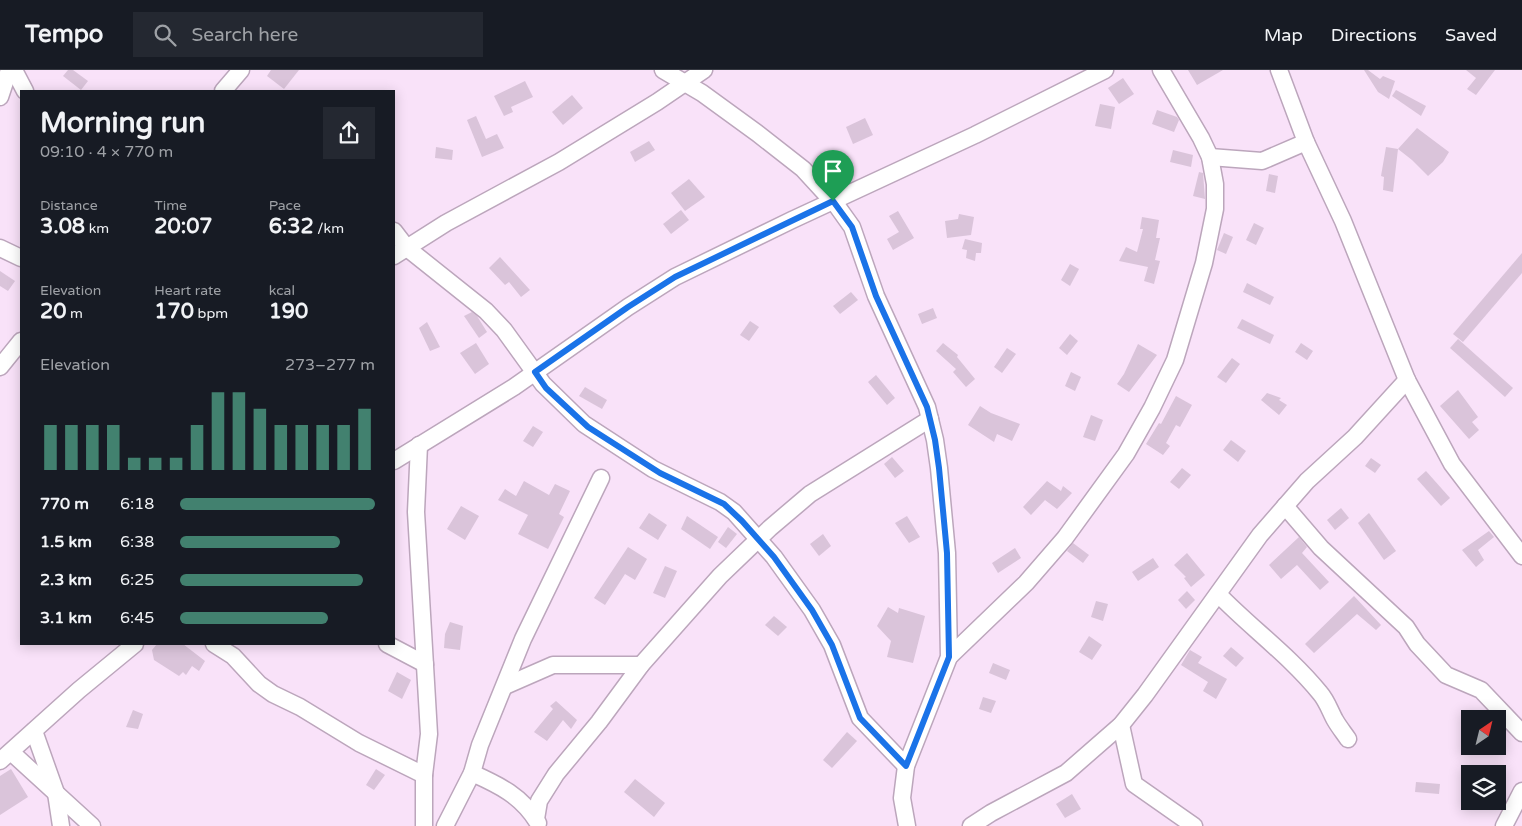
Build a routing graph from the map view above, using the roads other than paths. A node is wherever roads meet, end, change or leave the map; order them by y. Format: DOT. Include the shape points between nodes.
graph roads {
  1 [pos="9,70"];
  2 [pos="14,70"];
  3 [pos="241,70"];
  4 [pos="663,70"];
  5 [pos="704,70"];
  6 [pos="1105,70"];
  7 [pos="1161,70"];
  8 [pos="1279,70"];
  9 [pos="686,82"];
  10 [pos="230,89"];
  11 [pos="24,90"];
  12 [pos="0,97"];
  13 [pos="1306,142"];
  14 [pos="1210,157"];
  15 [pos="833,201"];
  16 [pos="395,234"];
  17 [pos="0,248"];
  18 [pos="400,252"];
  19 [pos="20,258"];
  20 [pos="20,342"];
  21 [pos="0,367"];
  22 [pos="535,372"];
  23 [pos="1407,380"];
  24 [pos="930,419"];
  25 [pos="419,445"];
  26 [pos="395,460"];
  27 [pos="601,478"];
  28 [pos="1285,506"];
  29 [pos="759,539"];
  30 [pos="1522,556"];
  31 [pos="1218,594"];
  32 [pos="134,645"];
  33 [pos="216,645"];
  34 [pos="389,645"];
  35 [pos="949,657"];
  36 [pos="425,664"];
  37 [pos="641,664"];
  38 [pos="505,686"];
  39 [pos="1121,725"];
  40 [pos="34,731"];
  41 [pos="1522,733"];
  42 [pos="1348,739"];
  43 [pos="5,756"];
  44 [pos="906,766"];
  45 [pos="472,773"];
  46 [pos="424,775"];
  47 [pos="1522,791"];
  48 [pos="56,793"];
  49 [pos="538,822"];
  50 [pos="61,826"];
  51 [pos="92,826"];
  52 [pos="424,826"];
  53 [pos="445,826"];
  54 [pos="907,826"];
  55 [pos="971,826"];
  56 [pos="1194,826"];
  57 [pos="1504,826"];
  1 -- 12 [label="street"];
  2 -- 11 [label="street"];
  3 -- 10 [label="street"];
  4 -- 9 [label="street"];
  5 -- 9 [label="street"];
  6 -- 15 [label="street"];
  7 -- 14 [label="street"];
  8 -- 13 [label="street"];
  9 -- 15 [label="street" via="740,119 803,169"];
  9 -- 18 [label="street" via="559,162 446,222"];
  13 -- 14 [label="street" via="1262,161"];
  13 -- 23 [label="street"];
  14 -- 35 [label="street" via="1215,209 1204,263 1175,360 1152,408 1126,454 1065,538 1026,583"];
  15 -- 22 [label="street" via="675,277"];
  15 -- 24 [label="street" via="852,227 876,296"];
  16 -- 18 [label="street"];
  17 -- 19 [label="street"];
  18 -- 22 [label="street" via="486,311"];
  20 -- 21 [label="street"];
  22 -- 25 [label="street"];
  22 -- 29 [label="street" via="546,388 588,427 660,473 724,504"];
  23 -- 28 [label="street"];
  23 -- 30 [label="street" via="1452,464"];
  24 -- 29 [label="street" via="810,494"];
  24 -- 35 [label="street" via="939,468 947,553"];
  25 -- 26 [label="street"];
  25 -- 36 [label="street" via="416,512"];
  27 -- 38 [label="street" via="549,582"];
  28 -- 31 [label="street" via="1260,534"];
  28 -- 41 [label="street" via="1321,548 1406,627 1446,675 1481,690"];
  29 -- 37 [label="street" via="686,612"];
  29 -- 44 [label="street" via="812,610 832,645 860,718"];
  31 -- 39 [label="street"];
  31 -- 42 [label="street" via="1305,675"];
  32 -- 40 [label="street"];
  33 -- 46 [label="street" via="233,656 273,694"];
  34 -- 36 [label="street"];
  35 -- 44 [label="street"];
  36 -- 46 [label="street" via="429,734"];
  37 -- 38 [label="street" via="553,665"];
  37 -- 49 [label="street" via="600,722 556,774 539,801"];
  38 -- 45 [label="street"];
  39 -- 55 [label="street" via="1066,774"];
  39 -- 56 [label="street" via="1134,784"];
  40 -- 43 [label="street"];
  40 -- 48 [label="street"];
  43 -- 48 [label="street"];
  44 -- 54 [label="street" via="902,798"];
  45 -- 49 [label="street" via="515,794"];
  45 -- 53 [label="street"];
  46 -- 52 [label="street"];
  47 -- 57 [label="street"];
  48 -- 50 [label="street"];
  48 -- 51 [label="street"];
}
